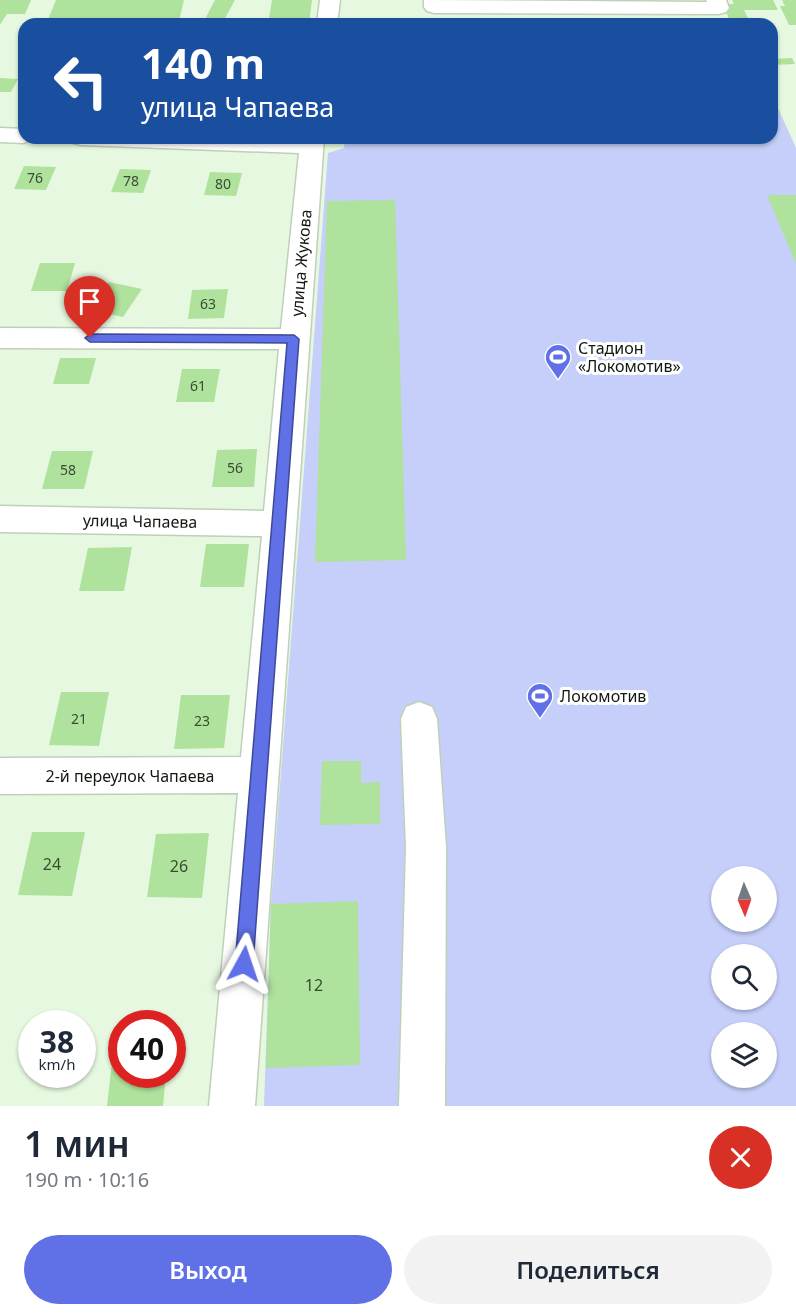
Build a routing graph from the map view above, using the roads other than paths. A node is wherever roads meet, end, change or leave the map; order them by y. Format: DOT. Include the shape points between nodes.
graph roads {
  1 [pos="330,0"];
  2 [pos="434,0"];
  3 [pos="714,8"];
  4 [pos="328,18"];
  5 [pos="0,135"];
  6 [pos="18,136"];
  7 [pos="312,144"];
  8 [pos="0,338"];
  9 [pos="294,339"];
  10 [pos="0,519"];
  11 [pos="280,524"];
  12 [pos="419,719"];
  13 [pos="259,775"];
  14 [pos="0,776"];
  15 [pos="232,1106"];
  16 [pos="422,1106"];
  1 -- 4 [label="street"];
  2 -- 3 [label="street" via="434,7"];
  5 -- 6 [label="street"];
  7 -- 9 [label="street, улица Жукова"];
  8 -- 9 [label="street"];
  9 -- 11 [label="street, улица Жукова"];
  10 -- 11 [label="street, улица Чапаева"];
  11 -- 13 [label="street, улица Жукова"];
  12 -- 16 [label="street" via="426,847"];
  13 -- 14 [label="street, 2-й переулок Чапаева"];
  13 -- 15 [label="street, улица Жукова"];
}
